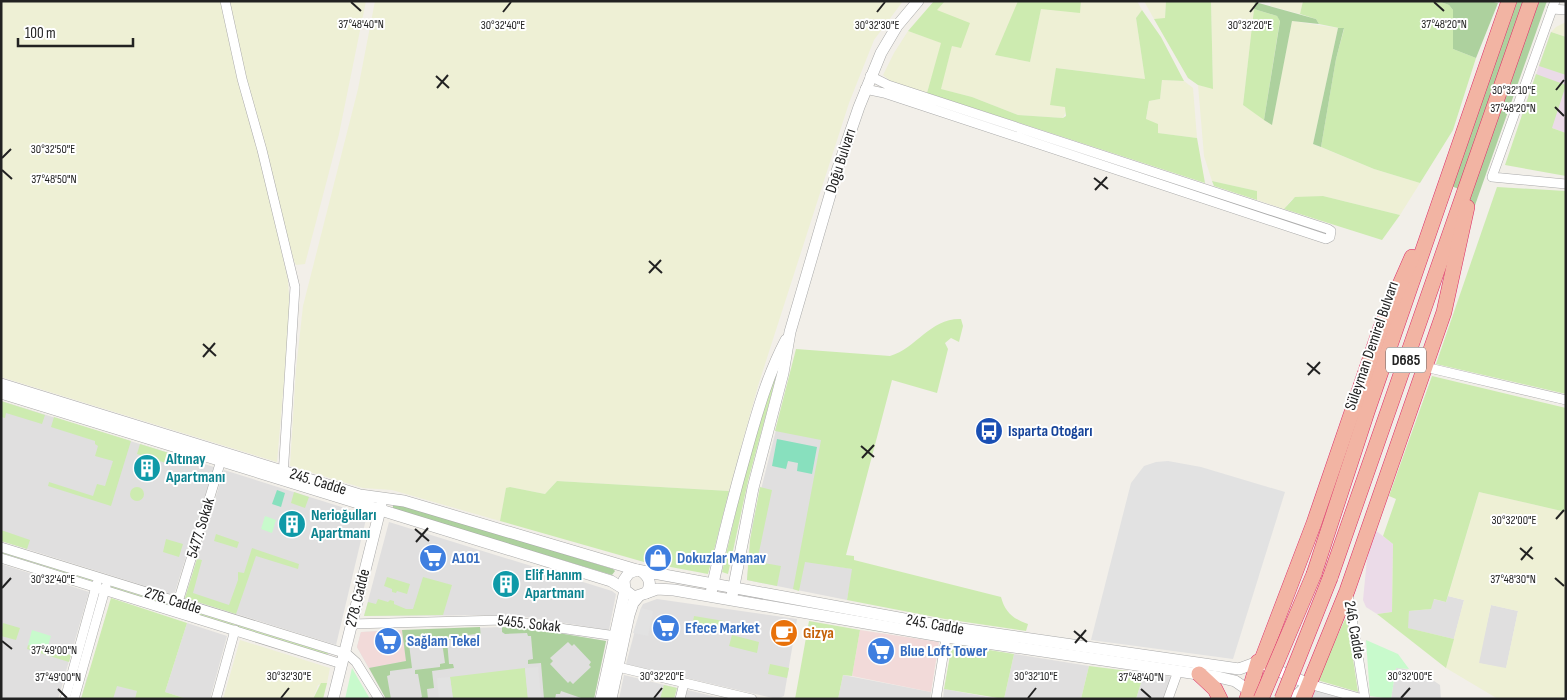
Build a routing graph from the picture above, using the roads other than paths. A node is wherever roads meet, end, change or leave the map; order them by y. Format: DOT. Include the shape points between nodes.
graph roads {
  1 [pos="225,1"];
  2 [pos="918,1"];
  3 [pos="1509,1"];
  4 [pos="1531,1"];
  5 [pos="1553,5"];
  6 [pos="1566,10"];
  7 [pos="870,76"];
  8 [pos="865,89"];
  9 [pos="1481,142"];
  10 [pos="1566,184"];
  11 [pos="1435,214"];
  12 [pos="790,332"];
  13 [pos="1425,367"];
  14 [pos="1,384"];
  15 [pos="1,393"];
  16 [pos="1566,400"];
  17 [pos="222,457"];
  18 [pos="283,476"];
  19 [pos="383,497"];
  20 [pos="379,512"];
  21 [pos="1,548"];
  22 [pos="1,558"];
  23 [pos="639,571"];
  24 [pos="103,579"];
  25 [pos="101,589"];
  26 [pos="625,590"];
  27 [pos="711,591"];
  28 [pos="1347,591"];
  29 [pos="732,594"];
  30 [pos="643,595"];
  31 [pos="178,602"];
  32 [pos="1281,612"];
  33 [pos="351,624"];
  34 [pos="235,630"];
  35 [pos="947,632"];
  36 [pos="1330,634"];
  37 [pos="616,636"];
  38 [pos="343,659"];
  39 [pos="1258,662"];
  40 [pos="618,668"];
  41 [pos="1178,671"];
  42 [pos="1199,674"];
  43 [pos="684,683"];
  44 [pos="1309,684"];
  45 [pos="1252,696"];
  46 [pos="64,699"];
  47 [pos="74,699"];
  48 [pos="216,699"];
  49 [pos="333,699"];
  50 [pos="379,699"];
  51 [pos="601,699"];
  52 [pos="611,699"];
  53 [pos="680,699"];
  54 [pos="752,699"];
  55 [pos="936,699"];
  56 [pos="1168,699"];
  57 [pos="1220,699"];
  58 [pos="1265,699"];
  59 [pos="1282,699"];
  60 [pos="1293,699"];
  61 [pos="1303,699"];
  62 [pos="1364,699"];
  1 -- 18 [label="street" via="294,281 296,300"];
  2 -- 7 [label="street, Doğu Bulvarı" via="889,39"];
  3 -- 11 [label="highway, Süleyman Demirel Bulvarı / D685"];
  4 -- 9 [label="highway, D685"];
  5 -- 6 [label="street"];
  5 -- 10 [label="street" via="1492,177"];
  7 -- 8 [label="street, Doğu Bulvarı"];
  7 -- 8 [label="street" via="888,85 1328,229 1330,236 1327,239"];
  8 -- 12 [label="street, Doğu Bulvarı" via="837,171"];
  9 -- 13 [label="highway" via="1444,312"];
  9 -- 59 [label="highway, D685, bridge" via="1330,578"];
  11 -- 32 [label="highway" via="1396,289"];
  11 -- 45 [label="highway, Süleyman Demirel Bulvarı / D685, bridge" via="1314,574"];
  12 -- 27 [label="street, Doğu Bulvarı" via="770,372 762,397"];
  12 -- 29 [label="street, Doğu Bulvarı" via="782,380 753,488"];
  13 -- 16 [label="street"];
  13 -- 28 [label="highway"];
  14 -- 17 [label="street, 245. Cadde"];
  15 -- 17 [label="street, 245. Cadde"];
  17 -- 18 [label="street, 245. Cadde"];
  17 -- 31 [label="street, 5477. Sokak"];
  18 -- 19 [label="street, 245. Cadde" via="360,495"];
  18 -- 20 [label="street, 245. Cadde"];
  19 -- 20 [label="street, 278. Cadde"];
  19 -- 23 [label="street, 245. Cadde"];
  20 -- 26 [label="street, 245. Cadde" via="611,581"];
  20 -- 33 [label="street, 278. Cadde"];
  21 -- 24 [label="street, 276. Cadde"];
  22 -- 25 [label="street, 276. Cadde"];
  23 -- 26 [label="street" via="626,576"];
  23 -- 27 [label="street, 245. Cadde"];
  23 -- 30 [label="street" via="649,581"];
  24 -- 25 [label="street"];
  24 -- 31 [label="street, 276. Cadde"];
  25 -- 34 [label="street, 276. Cadde"];
  25 -- 46 [label="street"];
  25 -- 47 [label="street"];
  26 -- 30 [label="street" via="634,596"];
  26 -- 37 [label="street"];
  27 -- 29 [label="street, 245. Cadde"];
  27 -- 30 [label="street, 245. Cadde" via="665,589"];
  28 -- 36 [label="highway"];
  28 -- 62 [label="street, 246. Cadde"];
  29 -- 35 [label="street, 245. Cadde"];
  30 -- 40 [label="street" via="631,609"];
  31 -- 38 [label="street, 276. Cadde"];
  32 -- 36 [label="highway" via="1280,628 1294,644 1314,646"];
  32 -- 39 [label="highway" via="1261,662"];
  33 -- 37 [label="street, 5455. Sokak" via="503,620"];
  33 -- 38 [label="street, 278. Cadde"];
  34 -- 38 [label="street, 276. Cadde"];
  34 -- 48 [label="street"];
  35 -- 39 [label="street, 245. Cadde" via="1238,669"];
  35 -- 41 [label="street, 245. Cadde"];
  35 -- 55 [label="street"];
  36 -- 44 [label="highway"];
  37 -- 51 [label="street"];
  38 -- 49 [label="street, 278. Cadde"];
  38 -- 50 [label="street" via="354,659"];
  39 -- 44 [label="street"];
  39 -- 45 [label="highway"];
  40 -- 43 [label="street"];
  40 -- 52 [label="street"];
  41 -- 42 [label="street, 245. Cadde"];
  41 -- 56 [label="street"];
  42 -- 45 [label="street, 245. Cadde" via="1235,681"];
  42 -- 57 [label="highway" via="1215,689"];
  43 -- 53 [label="street"];
  43 -- 54 [label="street"];
  44 -- 60 [label="street"];
  44 -- 61 [label="highway"];
  44 -- 62 [label="street"];
  45 -- 58 [label="street, 245. Cadde"];
}
